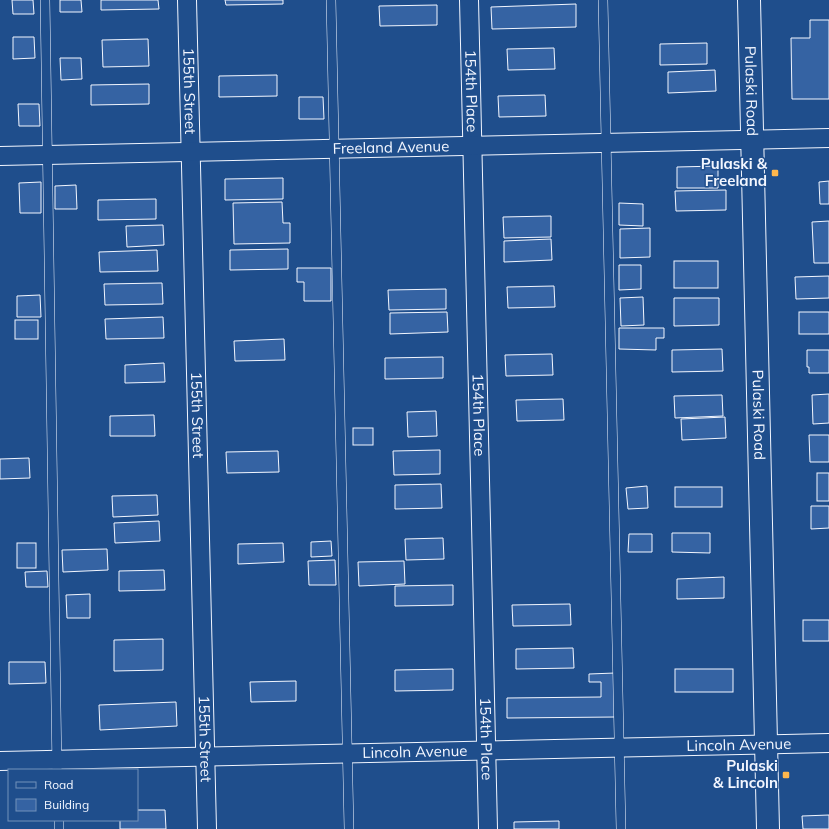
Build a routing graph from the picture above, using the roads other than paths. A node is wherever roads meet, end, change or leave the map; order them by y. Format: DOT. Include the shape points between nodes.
graph roads {
  1 [pos="44,0"];
  2 [pos="187,0"];
  3 [pos="331,0"];
  4 [pos="469,0"];
  5 [pos="603,0"];
  6 [pos="749,0"];
  7 [pos="829,138"];
  8 [pos="752,140"];
  9 [pos="606,143"];
  10 [pos="472,146"];
  11 [pos="334,149"];
  12 [pos="191,152"];
  13 [pos="48,155"];
  14 [pos="0,156"];
  15 [pos="829,743"];
  16 [pos="766,745"];
  17 [pos="619,748"];
  18 [pos="486,750"];
  19 [pos="347,753"];
  20 [pos="206,756"];
  21 [pos="0,760"];
  22 [pos="57,765"];
  23 [pos="207,829"];
  24 [pos="349,829"];
  25 [pos="488,829"];
  26 [pos="621,829"];
  27 [pos="768,829"];
  1 -- 13 [label="lane"];
  2 -- 12 [label="street, 155th Street"];
  3 -- 11 [label="lane"];
  4 -- 10 [label="street, 154th Place"];
  5 -- 9 [label="lane"];
  6 -- 8 [label="street, Pulaski Road"];
  7 -- 8 [label="street, Freeland Avenue"];
  8 -- 9 [label="street, Freeland Avenue"];
  8 -- 16 [label="street, Pulaski Road"];
  9 -- 10 [label="street, Freeland Avenue"];
  9 -- 17 [label="lane"];
  10 -- 11 [label="street, Freeland Avenue"];
  10 -- 18 [label="street, 154th Place"];
  11 -- 12 [label="street, Freeland Avenue"];
  11 -- 19 [label="lane"];
  12 -- 13 [label="street, Freeland Avenue"];
  12 -- 20 [label="street, 155th Street"];
  13 -- 14 [label="street, Freeland Avenue"];
  13 -- 22 [label="lane"];
  15 -- 16 [label="street, Lincoln Avenue"];
  16 -- 17 [label="street, Lincoln Avenue"];
  16 -- 27 [label="street, Pulaski Road"];
  17 -- 18 [label="street, Lincoln Avenue"];
  17 -- 26 [label="lane"];
  18 -- 19 [label="street, Lincoln Avenue"];
  18 -- 25 [label="street, 154th Place"];
  19 -- 20 [label="street, Lincoln Avenue"];
  19 -- 24 [label="lane"];
  20 -- 22 [label="street, Lincoln Avenue"];
  20 -- 23 [label="street, 155th Street"];
  21 -- 22 [label="street, Lincoln Avenue"];
}
